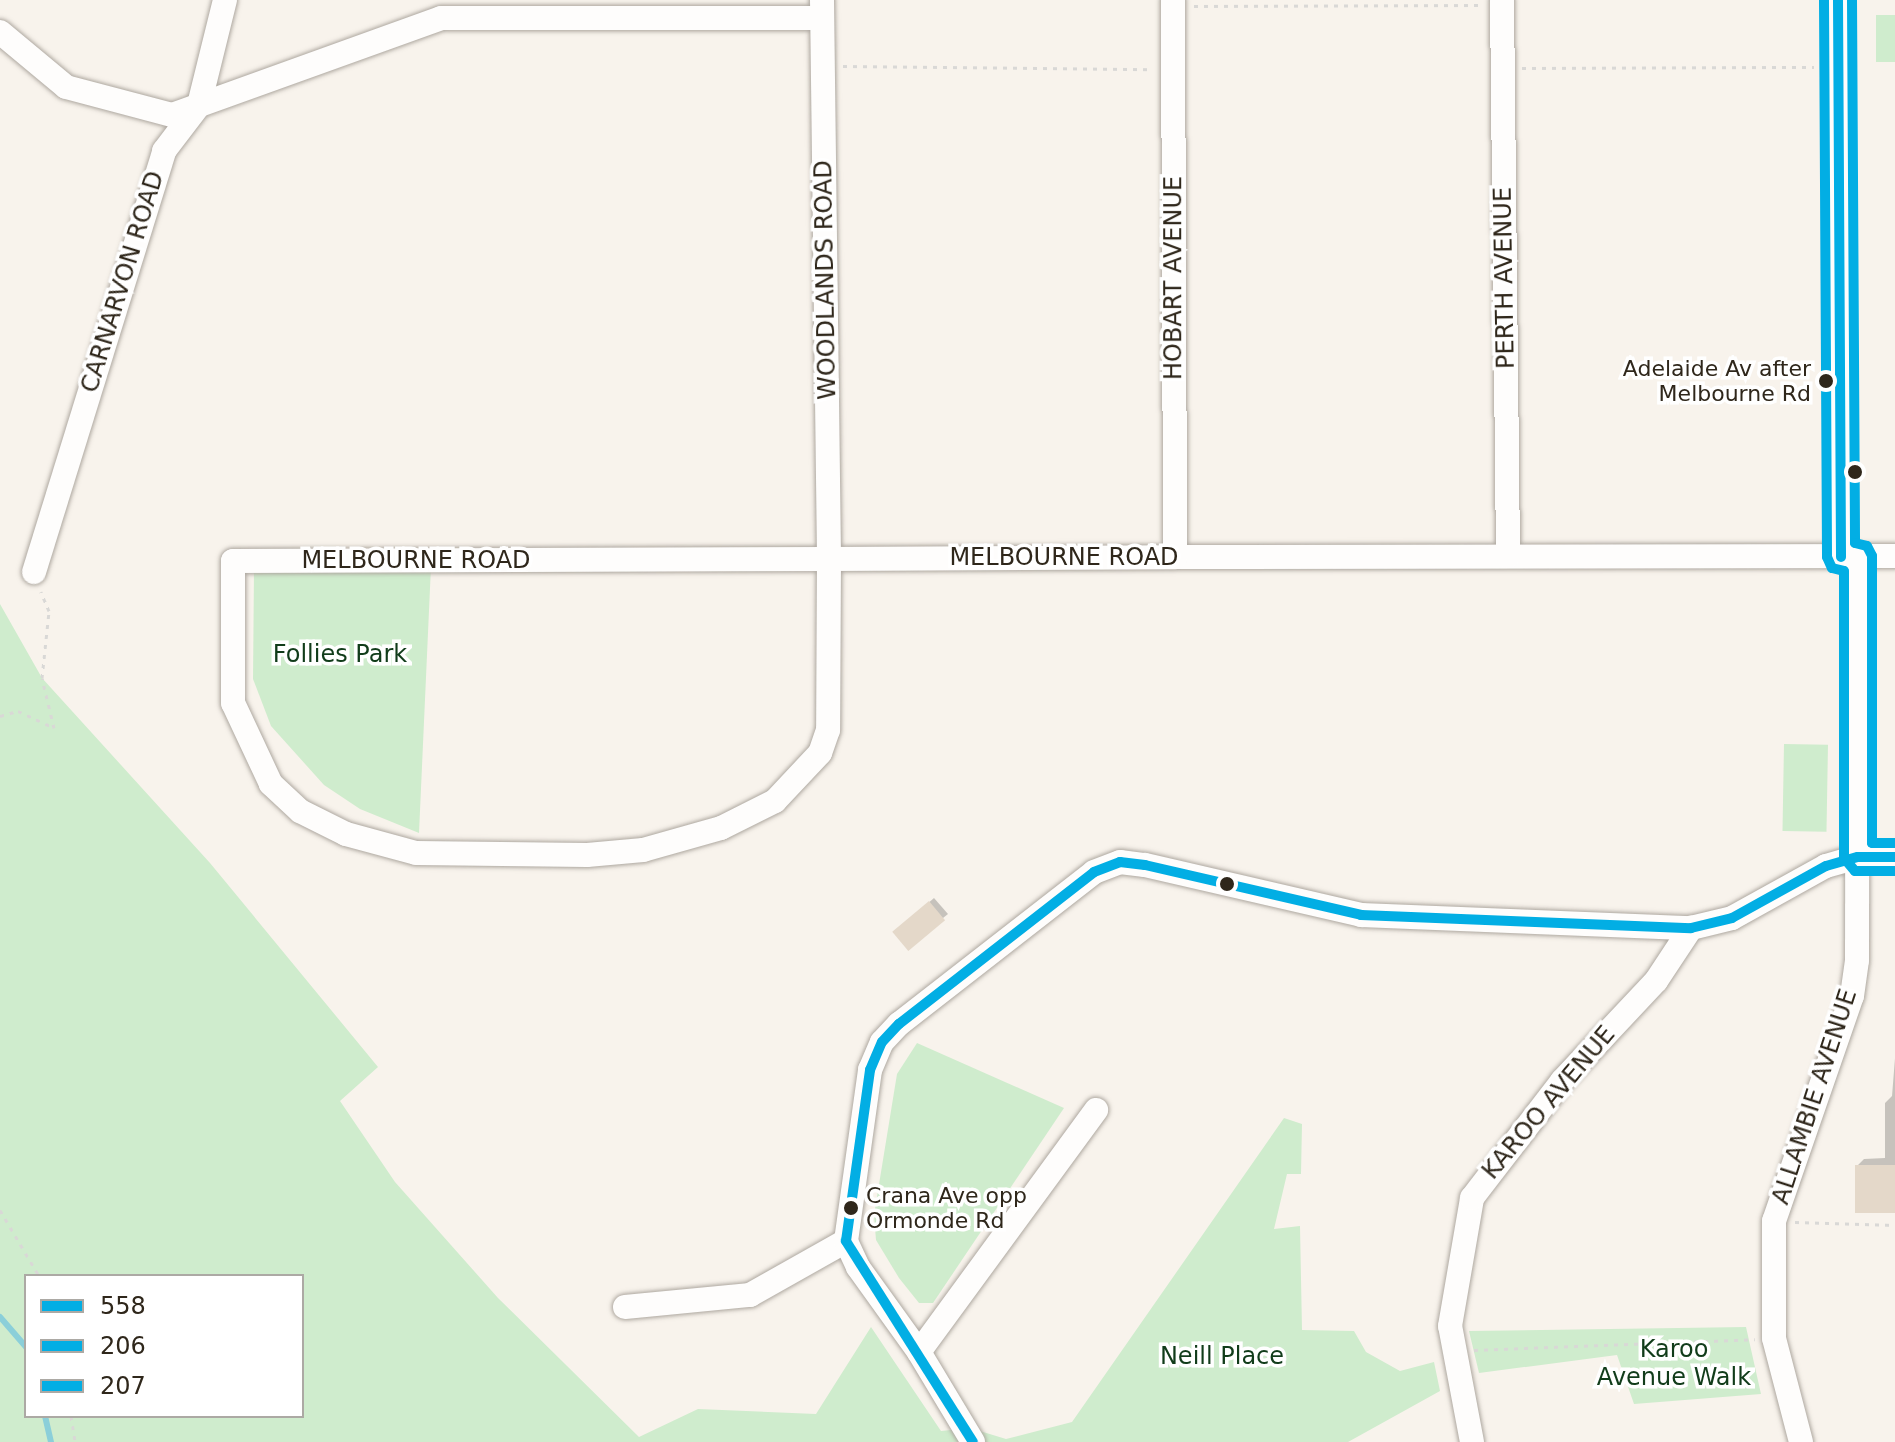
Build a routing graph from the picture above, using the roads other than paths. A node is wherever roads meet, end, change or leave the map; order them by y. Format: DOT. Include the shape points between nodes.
graph roads {
  1 [pos="225,0"];
  2 [pos="1838,0"];
  3 [pos="1502,2"];
  4 [pos="1173,3"];
  5 [pos="822,9"];
  6 [pos="0,32"];
  7 [pos="199,105"];
  8 [pos="1508,556"];
  9 [pos="1895,556"];
  10 [pos="1175,557"];
  11 [pos="1849,557"];
  12 [pos="829,559"];
  13 [pos="233,561"];
  14 [pos="34,572"];
  15 [pos="1858,857"];
  16 [pos="1895,857"];
  17 [pos="1691,928"];
  18 [pos="1096,1110"];
  19 [pos="846,1230"];
  20 [pos="625,1307"];
  21 [pos="919,1352"];
  22 [pos="973,1442"];
  23 [pos="1472,1442"];
  24 [pos="1801,1442"];
  1 -- 7 [label="street, CARNARVON ROAD"];
  2 -- 11 [label="street, ALLAMBIE AVENUE"];
  3 -- 8 [label="street, PERTH AVENUE"];
  4 -- 10 [label="street, HOBART AVENUE"];
  5 -- 7 [label="street" via="441,18"];
  5 -- 12 [label="street, WOODLANDS ROAD"];
  6 -- 7 [label="street" via="66,87 172,115"];
  7 -- 14 [label="street, CARNARVON ROAD" via="164,151"];
  8 -- 10 [label="street, MELBOURNE ROAD"];
  8 -- 11 [label="street, MELBOURNE ROAD"];
  9 -- 11 [label="street, MELBOURNE ROAD"];
  10 -- 12 [label="street, MELBOURNE ROAD"];
  11 -- 15 [label="street, ALLAMBIE AVENUE"];
  12 -- 13 [label="street, MELBOURNE ROAD"];
  12 -- 13 [label="street, WOODLANDS ROAD" via="828,730 820,753 775,801 721,828 643,850 587,855 394,850 300,811 271,784 233,703"];
  15 -- 16 [label="street"];
  15 -- 17 [label="street" via="1826,866 1732,918"];
  15 -- 24 [label="street, ALLAMBIE AVENUE" via="1852,996 1774,1221 1774,1338"];
  17 -- 19 [label="street" via="1361,915 1120,862 1070,887 882,1042 870,1070"];
  17 -- 23 [label="street, KAROO AVENUE" via="1656,981 1562,1081 1472,1198 1450,1326"];
  18 -- 21 [label="street"];
  19 -- 20 [label="street" via="750,1295"];
  19 -- 21 [label="street" via="858,1267"];
  21 -- 22 [label="street"];
}
